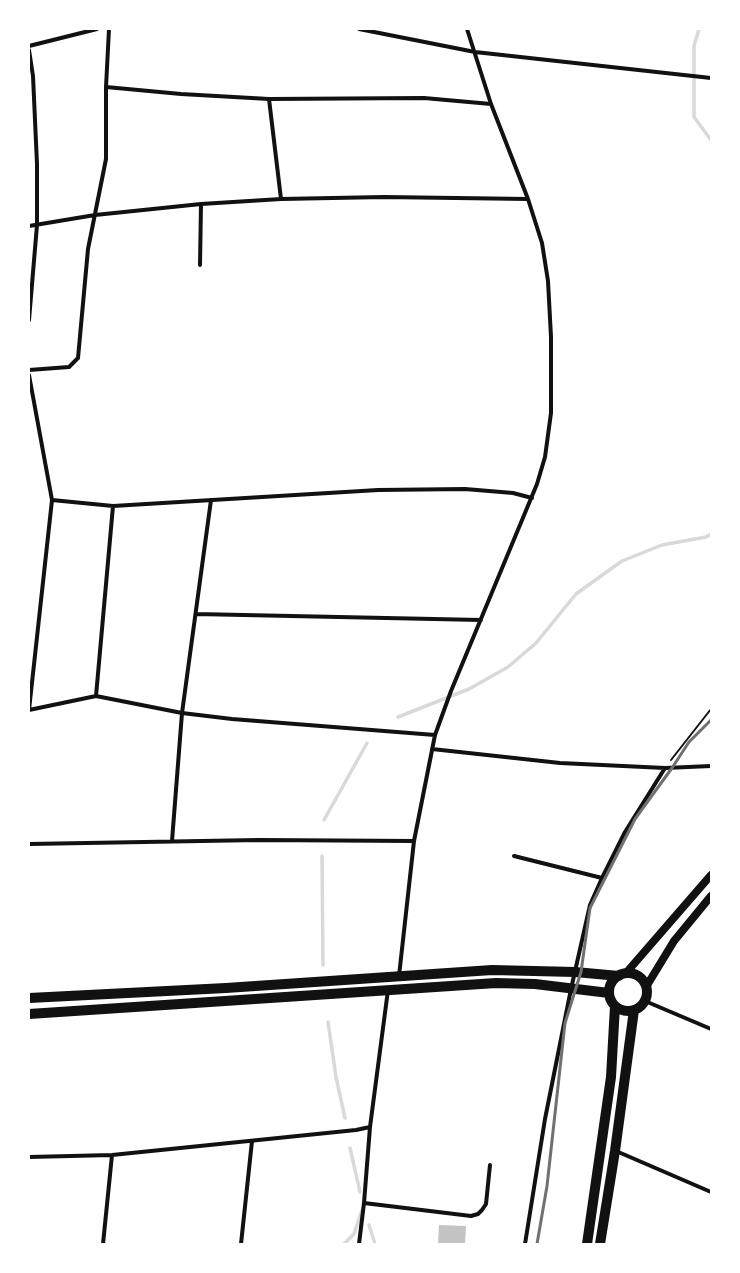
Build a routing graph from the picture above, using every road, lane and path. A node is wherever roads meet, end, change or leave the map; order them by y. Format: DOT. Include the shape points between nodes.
graph roads {
  1 [pos="97,29"];
  2 [pos="109,29"];
  3 [pos="359,29"];
  4 [pos="468,29"];
  5 [pos="29,46"];
  6 [pos="29,50"];
  7 [pos="474,52"];
  8 [pos="33,76"];
  9 [pos="711,78"];
  10 [pos="29,80"];
  11 [pos="106,88"];
  12 [pos="269,99"];
  13 [pos="491,104"];
  14 [pos="280,199"];
  15 [pos="528,199"];
  16 [pos="201,204"];
  17 [pos="95,215"];
  18 [pos="36,225"];
  19 [pos="29,226"];
  20 [pos="200,265"];
  21 [pos="29,320"];
  22 [pos="29,370"];
  23 [pos="29,375"];
  24 [pos="31,392"];
  25 [pos="532,498"];
  26 [pos="52,500"];
  27 [pos="211,500"];
  28 [pos="113,506"];
  29 [pos="196,614"];
  30 [pos="481,620"];
  31 [pos="96,696"];
  32 [pos="711,709"];
  33 [pos="29,710"];
  34 [pos="182,713"];
  35 [pos="435,735"];
  36 [pos="432,749"];
  37 [pos="711,766"];
  38 [pos="665,768"];
  39 [pos="414,841"];
  40 [pos="172,842"];
  41 [pos="29,844"];
  42 [pos="514,856"];
  43 [pos="711,875"];
  44 [pos="602,878"];
  45 [pos="711,896"];
  46 [pos="575,972"];
  47 [pos="622,974"];
  48 [pos="399,976"];
  49 [pos="646,987"];
  50 [pos="571,989"];
  51 [pos="388,990"];
  52 [pos="609,993"];
  53 [pos="29,998"];
  54 [pos="645,1001"];
  55 [pos="615,1006"];
  56 [pos="634,1010"];
  57 [pos="29,1014"];
  58 [pos="711,1029"];
  59 [pos="370,1127"];
  60 [pos="252,1140"];
  61 [pos="615,1151"];
  62 [pos="112,1155"];
  63 [pos="29,1157"];
  64 [pos="490,1165"];
  65 [pos="711,1192"];
  66 [pos="364,1203"];
  67 [pos="102,1244"];
  68 [pos="242,1244"];
  69 [pos="359,1244"];
  70 [pos="525,1244"];
  71 [pos="587,1244"];
  72 [pos="600,1244"];
  1 -- 5 [label="street"];
  2 -- 11 [label="street"];
  3 -- 7 [label="street"];
  4 -- 7 [label="street"];
  6 -- 8 [label="street"];
  7 -- 9 [label="street"];
  7 -- 13 [label="street"];
  8 -- 10 [label="street"];
  8 -- 18 [label="street" via="37,164"];
  11 -- 12 [label="street"];
  11 -- 17 [label="street" via="106,159"];
  12 -- 13 [label="street" via="424,98"];
  12 -- 14 [label="street"];
  13 -- 15 [label="street"];
  14 -- 15 [label="street"];
  14 -- 16 [label="street"];
  15 -- 25 [label="street" via="542,243 547,273 552,369 549,438"];
  16 -- 17 [label="street"];
  16 -- 20 [label="street"];
  17 -- 18 [label="street"];
  17 -- 22 [label="street" via="88,249 78,358 69,366"];
  18 -- 19 [label="street"];
  18 -- 21 [label="street"];
  23 -- 24 [label="street"];
  24 -- 26 [label="street"];
  25 -- 27 [label="street" via="513,493 465,489 378,490"];
  25 -- 30 [label="street"];
  26 -- 28 [label="street"];
  26 -- 33 [label="street"];
  27 -- 28 [label="street"];
  27 -- 29 [label="street"];
  28 -- 31 [label="street"];
  29 -- 30 [label="street"];
  29 -- 34 [label="street"];
  30 -- 35 [label="street"];
  31 -- 33 [label="street"];
  31 -- 34 [label="street"];
  32 -- 38 [label="path"];
  34 -- 35 [label="street"];
  34 -- 40 [label="street"];
  35 -- 36 [label="street"];
  36 -- 38 [label="street" via="553,763"];
  36 -- 39 [label="street"];
  37 -- 38 [label="street"];
  38 -- 44 [label="street" via="625,832"];
  39 -- 40 [label="street"];
  39 -- 48 [label="street"];
  40 -- 41 [label="street"];
  42 -- 44 [label="street"];
  43 -- 47 [label="main road"];
  44 -- 46 [label="street" via="590,905"];
  45 -- 49 [label="main road" via="674,941"];
  46 -- 47 [label="main road"];
  46 -- 48 [label="main road" via="492,970"];
  46 -- 50 [label="street"];
  47 -- 49 [label="main road" via="639,976"];
  47 -- 52 [label="main road" via="612,983"];
  48 -- 53 [label="main road"];
  49 -- 54 [label="main road"];
  50 -- 51 [label="main road" via="535,984 496,983"];
  50 -- 52 [label="main road"];
  50 -- 70 [label="street" via="545,1119"];
  51 -- 57 [label="main road"];
  51 -- 59 [label="street"];
  52 -- 55 [label="main road"];
  54 -- 56 [label="main road"];
  54 -- 58 [label="street"];
  55 -- 56 [label="main road" via="624,1010"];
  55 -- 71 [label="main road" via="611,1077"];
  56 -- 61 [label="main road"];
  59 -- 60 [label="street"];
  59 -- 66 [label="street"];
  60 -- 62 [label="street"];
  60 -- 68 [label="street"];
  61 -- 65 [label="street"];
  61 -- 72 [label="main road"];
  62 -- 63 [label="street"];
  62 -- 67 [label="street"];
  64 -- 66 [label="street" via="486,1204 478,1214 470,1216"];
  66 -- 69 [label="street"];
}
